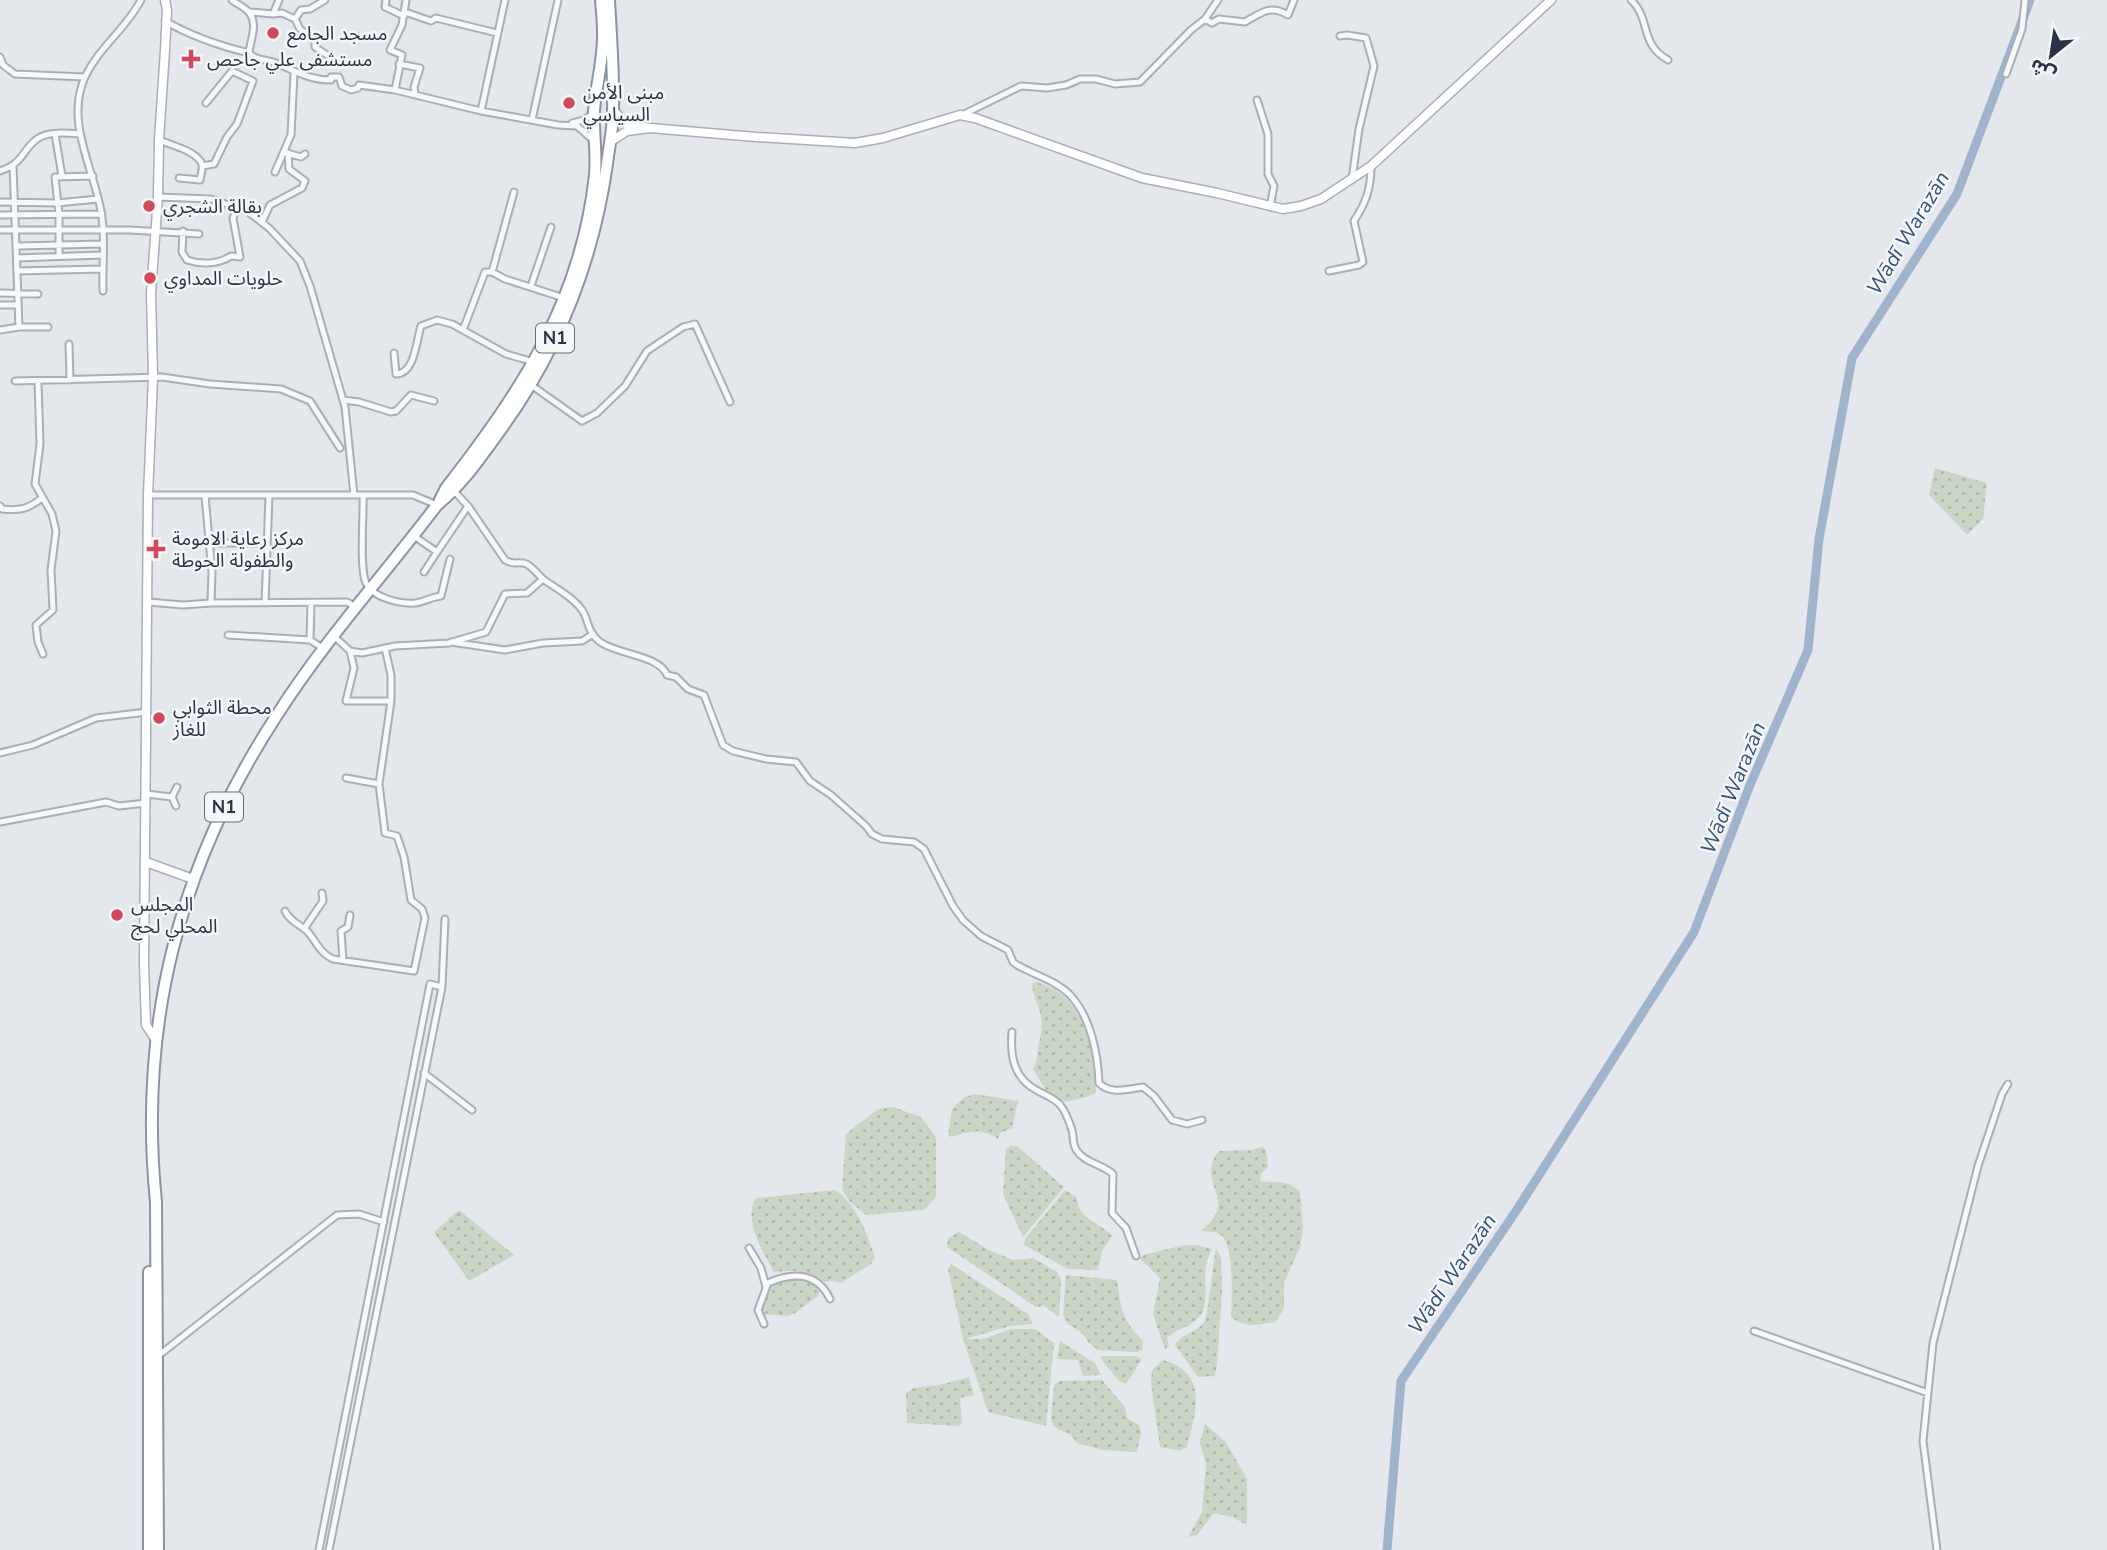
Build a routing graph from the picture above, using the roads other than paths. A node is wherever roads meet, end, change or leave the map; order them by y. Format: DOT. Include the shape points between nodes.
graph roads {
  1 [pos="141,0"];
  2 [pos="165,0"];
  3 [pos="232,0"];
  4 [pos="279,0"];
  5 [pos="325,0"];
  6 [pos="386,0"];
  7 [pos="406,0"];
  8 [pos="505,0"];
  9 [pos="558,0"];
  10 [pos="601,0"];
  11 [pos="609,0"];
  12 [pos="1218,0"];
  13 [pos="1294,0"];
  14 [pos="1551,0"];
  15 [pos="1631,0"];
  16 [pos="2025,0"];
  17 [pos="249,12"];
  18 [pos="273,14"];
  19 [pos="405,14"];
  20 [pos="295,19"];
  21 [pos="1205,19"];
  22 [pos="165,21"];
  23 [pos="497,33"];
  24 [pos="1340,36"];
  25 [pos="249,53"];
  26 [pos="327,55"];
  27 [pos="0,57"];
  28 [pos="1668,60"];
  29 [pos="399,64"];
  30 [pos="294,73"];
  31 [pos="2006,74"];
  32 [pos="85,77"];
  33 [pos="395,90"];
  34 [pos="415,95"];
  35 [pos="1257,100"];
  36 [pos="206,103"];
  37 [pos="595,109"];
  38 [pos="613,110"];
  39 [pos="481,111"];
  40 [pos="960,115"];
  41 [pos="532,120"];
  42 [pos="558,125"];
  43 [pos="650,128"];
  44 [pos="55,134"];
  45 [pos="80,134"];
  46 [pos="159,140"];
  47 [pos="594,141"];
  48 [pos="610,142"];
  49 [pos="286,153"];
  50 [pos="305,154"];
  51 [pos="12,166"];
  52 [pos="202,166"];
  53 [pos="1371,166"];
  54 [pos="0,171"];
  55 [pos="275,172"];
  56 [pos="93,176"];
  57 [pos="62,177"];
  58 [pos="179,178"];
  59 [pos="1352,179"];
  60 [pos="514,192"];
  61 [pos="158,197"];
  62 [pos="99,200"];
  63 [pos="0,202"];
  64 [pos="15,202"];
  65 [pos="57,203"];
  66 [pos="1270,206"];
  67 [pos="237,207"];
  68 [pos="59,214"];
  69 [pos="102,214"];
  70 [pos="0,215"];
  71 [pos="16,215"];
  72 [pos="262,222"];
  73 [pos="551,227"];
  74 [pos="0,230"];
  75 [pos="16,230"];
  76 [pos="59,230"];
  77 [pos="102,230"];
  78 [pos="155,231"];
  79 [pos="183,231"];
  80 [pos="200,234"];
  81 [pos="103,244"];
  82 [pos="59,245"];
  83 [pos="16,246"];
  84 [pos="102,255"];
  85 [pos="59,256"];
  86 [pos="17,258"];
  87 [pos="102,269"];
  88 [pos="17,271"];
  89 [pos="1329,271"];
  90 [pos="492,272"];
  91 [pos="531,286"];
  92 [pos="103,291"];
  93 [pos="0,293"];
  94 [pos="18,293"];
  95 [pos="38,294"];
  96 [pos="564,298"];
  97 [pos="0,305"];
  98 [pos="18,305"];
  99 [pos="19,327"];
  100 [pos="48,327"];
  101 [pos="0,330"];
  102 [pos="463,330"];
  103 [pos="69,344"];
  104 [pos="394,353"];
  105 [pos="534,362"];
  106 [pos="153,377"];
  107 [pos="70,380"];
  108 [pos="15,382"];
  109 [pos="38,382"];
  110 [pos="531,385"];
  111 [pos="343,400"];
  112 [pos="434,401"];
  113 [pos="730,402"];
  114 [pos="340,448"];
  115 [pos="454,491"];
  116 [pos="148,495"];
  117 [pos="354,495"];
  118 [pos="363,495"];
  119 [pos="205,496"];
  120 [pos="269,496"];
  121 [pos="42,498"];
  122 [pos="438,505"];
  123 [pos="0,506"];
  124 [pos="468,506"];
  125 [pos="414,536"];
  126 [pos="208,543"];
  127 [pos="267,543"];
  128 [pos="437,552"];
  129 [pos="450,559"];
  130 [pos="424,572"];
  131 [pos="543,579"];
  132 [pos="371,591"];
  133 [pos="148,602"];
  134 [pos="211,603"];
  135 [pos="265,603"];
  136 [pos="311,603"];
  137 [pos="357,608"];
  138 [pos="593,634"];
  139 [pos="228,635"];
  140 [pos="335,637"];
  141 [pos="310,640"];
  142 [pos="451,642"];
  143 [pos="384,648"];
  144 [pos="324,649"];
  145 [pos="350,651"];
  146 [pos="44,654"];
  147 [pos="391,701"];
  148 [pos="147,712"];
  149 [pos="0,753"];
  150 [pos="346,778"];
  151 [pos="379,784"];
  152 [pos="177,787"];
  153 [pos="172,797"];
  154 [pos="146,799"];
  155 [pos="176,806"];
  156 [pos="0,822"];
  157 [pos="146,862"];
  158 [pos="193,879"];
  159 [pos="322,892"];
  160 [pos="285,911"];
  161 [pos="350,915"];
  162 [pos="445,919"];
  163 [pos="304,929"];
  164 [pos="343,960"];
  165 [pos="442,987"];
  166 [pos="1012,1031"];
  167 [pos="156,1040"];
  168 [pos="424,1073"];
  169 [pos="2008,1084"];
  170 [pos="472,1110"];
  171 [pos="1202,1120"];
  172 [pos="152,1167"];
  173 [pos="384,1222"];
  174 [pos="749,1248"];
  175 [pos="1136,1256"];
  176 [pos="766,1287"];
  177 [pos="830,1298"];
  178 [pos="764,1324"];
  179 [pos="1754,1331"];
  180 [pos="157,1357"];
  181 [pos="1928,1394"];
  182 [pos="149,1550"];
  183 [pos="158,1550"];
  184 [pos="319,1550"];
  185 [pos="329,1550"];
  186 [pos="1937,1550"];
  1 -- 32 [label="street" via="127,24 99,51"];
  2 -- 22 [label="main road"];
  3 -- 17 [label="street"];
  4 -- 18 [label="street"];
  5 -- 20 [label="street" via="301,10"];
  6 -- 19 [label="street" via="385,7"];
  7 -- 19 [label="street"];
  8 -- 23 [label="street"];
  9 -- 41 [label="street"];
  10 -- 37 [label="highway" via="604,33"];
  11 -- 38 [label="highway, N1"];
  12 -- 21 [label="street"];
  13 -- 21 [label="street" via="1288,15 1272,9 1245,22"];
  14 -- 53 [label="main road"];
  15 -- 28 [label="street" via="1655,53"];
  16 -- 31 [label="street" via="2022,29"];
  17 -- 18 [label="street"];
  17 -- 25 [label="street" via="254,27"];
  18 -- 20 [label="street"];
  19 -- 23 [label="street"];
  19 -- 29 [label="street" via="390,50 401,55"];
  20 -- 26 [label="street" via="301,30 311,35 315,47"];
  21 -- 40 [label="street" via="1140,82 1080,79 1047,88 1021,86"];
  22 -- 25 [label="street" via="202,40"];
  22 -- 46 [label="main road"];
  23 -- 39 [label="street"];
  24 -- 59 [label="street" via="1366,38 1374,66"];
  25 -- 30 [label="street"];
  27 -- 32 [label="street" via="15,74"];
  29 -- 33 [label="street"];
  29 -- 34 [label="street" via="420,68"];
  30 -- 33 [label="street" via="317,80 339,77 342,86 351,90 359,85"];
  30 -- 49 [label="street"];
  32 -- 45 [label="street" via="76,111"];
  33 -- 34 [label="street"];
  34 -- 39 [label="street"];
  35 -- 66 [label="street" via="1268,134 1268,174 1274,186"];
  36 -- 52 [label="street" via="232,71 254,81 214,164"];
  37 -- 38 [label="highway" via="606,103"];
  37 -- 42 [label="street" via="584,120"];
  37 -- 47 [label="highway, N1"];
  38 -- 43 [label="main road" via="627,125"];
  38 -- 48 [label="highway, N1"];
  39 -- 41 [label="street"];
  40 -- 43 [label="main road" via="855,143"];
  40 -- 66 [label="main road" via="1142,178"];
  41 -- 42 [label="street"];
  42 -- 47 [label="street" via="578,125"];
  43 -- 48 [label="main road" via="627,131"];
  44 -- 45 [label="street"];
  44 -- 51 [label="street" via="39,136"];
  44 -- 57 [label="street"];
  45 -- 56 [label="street"];
  46 -- 52 [label="street" via="190,153"];
  46 -- 61 [label="main road"];
  47 -- 48 [label="highway" via="601,149"];
  47 -- 96 [label="highway, N1 / N1" via="595,174 585,234"];
  48 -- 110 [label="highway, N1" via="600,212 586,262"];
  49 -- 50 [label="street" via="300,158"];
  49 -- 55 [label="street"];
  49 -- 72 [label="street" via="289,169 306,181 302,188 270,205"];
  51 -- 54 [label="street"];
  51 -- 64 [label="street"];
  52 -- 58 [label="street" via="200,180"];
  53 -- 59 [label="main road"];
  53 -- 89 [label="street" via="1366,203 1354,221 1363,262"];
  56 -- 57 [label="street"];
  56 -- 62 [label="street"];
  57 -- 65 [label="street" via="55,177"];
  59 -- 66 [label="main road" via="1301,206"];
  60 -- 90 [label="street"];
  61 -- 67 [label="street" via="211,199"];
  61 -- 78 [label="main road"];
  62 -- 65 [label="street"];
  62 -- 69 [label="street"];
  63 -- 64 [label="street"];
  64 -- 65 [label="street"];
  64 -- 71 [label="street"];
  65 -- 68 [label="street"];
  67 -- 72 [label="street"];
  67 -- 79 [label="street" via="233,218 240,257 225,262 187,260 181,252"];
  68 -- 69 [label="street"];
  68 -- 71 [label="street"];
  68 -- 76 [label="street"];
  69 -- 77 [label="street"];
  70 -- 71 [label="street"];
  71 -- 75 [label="street"];
  72 -- 111 [label="street" via="300,261"];
  73 -- 91 [label="street"];
  74 -- 75 [label="street"];
  75 -- 76 [label="street"];
  75 -- 83 [label="street"];
  76 -- 77 [label="street"];
  76 -- 82 [label="street"];
  77 -- 78 [label="street"];
  77 -- 81 [label="street"];
  78 -- 79 [label="street"];
  78 -- 106 [label="main road"];
  79 -- 80 [label="street"];
  81 -- 82 [label="street"];
  81 -- 84 [label="street"];
  82 -- 83 [label="street"];
  82 -- 85 [label="street"];
  83 -- 86 [label="street"];
  84 -- 85 [label="street"];
  84 -- 87 [label="street"];
  85 -- 86 [label="street"];
  86 -- 88 [label="street"];
  87 -- 88 [label="street"];
  87 -- 92 [label="street"];
  88 -- 94 [label="street"];
  90 -- 91 [label="street"];
  90 -- 102 [label="street" via="485,272"];
  91 -- 96 [label="street"];
  93 -- 94 [label="street"];
  94 -- 95 [label="street"];
  94 -- 98 [label="street"];
  96 -- 105 [label="highway, N1 / N1"];
  97 -- 98 [label="street"];
  98 -- 99 [label="street"];
  99 -- 100 [label="street"];
  99 -- 101 [label="street"];
  102 -- 104 [label="street" via="437,320 421,326 413,360 402,374 396,374"];
  102 -- 105 [label="street" via="506,354"];
  103 -- 107 [label="street"];
  105 -- 122 [label="highway, N1 / N1"];
  106 -- 107 [label="street"];
  106 -- 114 [label="street" via="270,388 299,396 310,401"];
  106 -- 116 [label="main road"];
  107 -- 109 [label="street"];
  108 -- 109 [label="street"];
  109 -- 121 [label="street" via="36,484"];
  110 -- 113 [label="street" via="582,421 625,386 648,351 682,327 695,324"];
  110 -- 115 [label="highway, N1"];
  111 -- 112 [label="street" via="391,412 411,395"];
  111 -- 117 [label="street"];
  115 -- 122 [label="highway, N1"];
  115 -- 124 [label="street"];
  116 -- 119 [label="street"];
  116 -- 133 [label="main road"];
  117 -- 118 [label="street"];
  117 -- 120 [label="street"];
  118 -- 122 [label="street" via="413,495"];
  118 -- 132 [label="street" via="364,576"];
  119 -- 120 [label="street"];
  119 -- 126 [label="street"];
  120 -- 127 [label="street"];
  121 -- 123 [label="street" via="29,508"];
  121 -- 146 [label="street" via="56,531 51,570 53,610 36,625"];
  122 -- 125 [label="highway, N1"];
  124 -- 128 [label="street"];
  124 -- 131 [label="street" via="505,560 529,565"];
  125 -- 128 [label="street"];
  125 -- 132 [label="highway, N1"];
  126 -- 127 [label="street"];
  126 -- 134 [label="street"];
  127 -- 135 [label="street"];
  128 -- 130 [label="street"];
  129 -- 132 [label="street" via="442,596 416,603 386,599"];
  131 -- 138 [label="street" via="576,603"];
  131 -- 142 [label="street" via="527,593 505,594 486,632"];
  132 -- 137 [label="highway, N1"];
  133 -- 134 [label="street"];
  133 -- 148 [label="main road"];
  134 -- 135 [label="street"];
  135 -- 136 [label="street"];
  136 -- 137 [label="street" via="347,603"];
  136 -- 141 [label="street"];
  137 -- 140 [label="highway, N1"];
  138 -- 142 [label="street" via="582,641 505,650"];
  138 -- 171 [label="street" via="620,652 655,662 667,675 704,695 723,745 733,751 796,762 810,781 831,794 872,834 914,842 924,849 963,920 994,945 1008,950 1017,965 1071,995 1085,1019 1098,1061 1098,1083 1103,1088 1143,1087 1171,1120 1190,1124"];
  139 -- 141 [label="street"];
  140 -- 144 [label="highway, N1"];
  140 -- 145 [label="street"];
  141 -- 144 [label="street"];
  142 -- 143 [label="street"];
  143 -- 145 [label="street"];
  143 -- 147 [label="street"];
  144 -- 158 [label="highway, N1" via="251,755"];
  145 -- 147 [label="street" via="354,668 346,701"];
  147 -- 151 [label="street"];
  148 -- 149 [label="street" via="96,718 33,745"];
  148 -- 154 [label="main road"];
  150 -- 151 [label="street"];
  151 -- 164 [label="street" via="385,832 397,836 411,900 425,918 420,944 414,971"];
  152 -- 153 [label="street"];
  153 -- 154 [label="street"];
  153 -- 155 [label="street"];
  154 -- 156 [label="street"];
  154 -- 157 [label="main road"];
  157 -- 158 [label="main road"];
  157 -- 167 [label="main road" via="146,1025"];
  158 -- 167 [label="highway, N1" via="172,947"];
  159 -- 163 [label="street" via="323,901"];
  160 -- 163 [label="street"];
  161 -- 164 [label="street" via="348,927 341,931"];
  162 -- 165 [label="street"];
  163 -- 164 [label="street" via="323,954"];
  165 -- 168 [label="street"];
  165 -- 173 [label="street" via="430,984"];
  166 -- 175 [label="street" via="1017,1073 1062,1107 1078,1153 1112,1174 1112,1213 1126,1228"];
  167 -- 172 [label="highway, N1"];
  168 -- 170 [label="street"];
  168 -- 185 [label="street"];
  169 -- 181 [label="street" via="1978,1166 1958,1241 1933,1343"];
  172 -- 180 [label="highway, N1"];
  172 -- 182 [label="highway, N1"];
  173 -- 180 [label="street" via="359,1214 337,1215"];
  173 -- 184 [label="street"];
  174 -- 176 [label="street"];
  176 -- 177 [label="street" via="775,1280 802,1277 815,1280"];
  176 -- 178 [label="street" via="758,1310"];
  179 -- 181 [label="street"];
  180 -- 183 [label="highway, N1"];
  181 -- 186 [label="street" via="1923,1440"];
}
